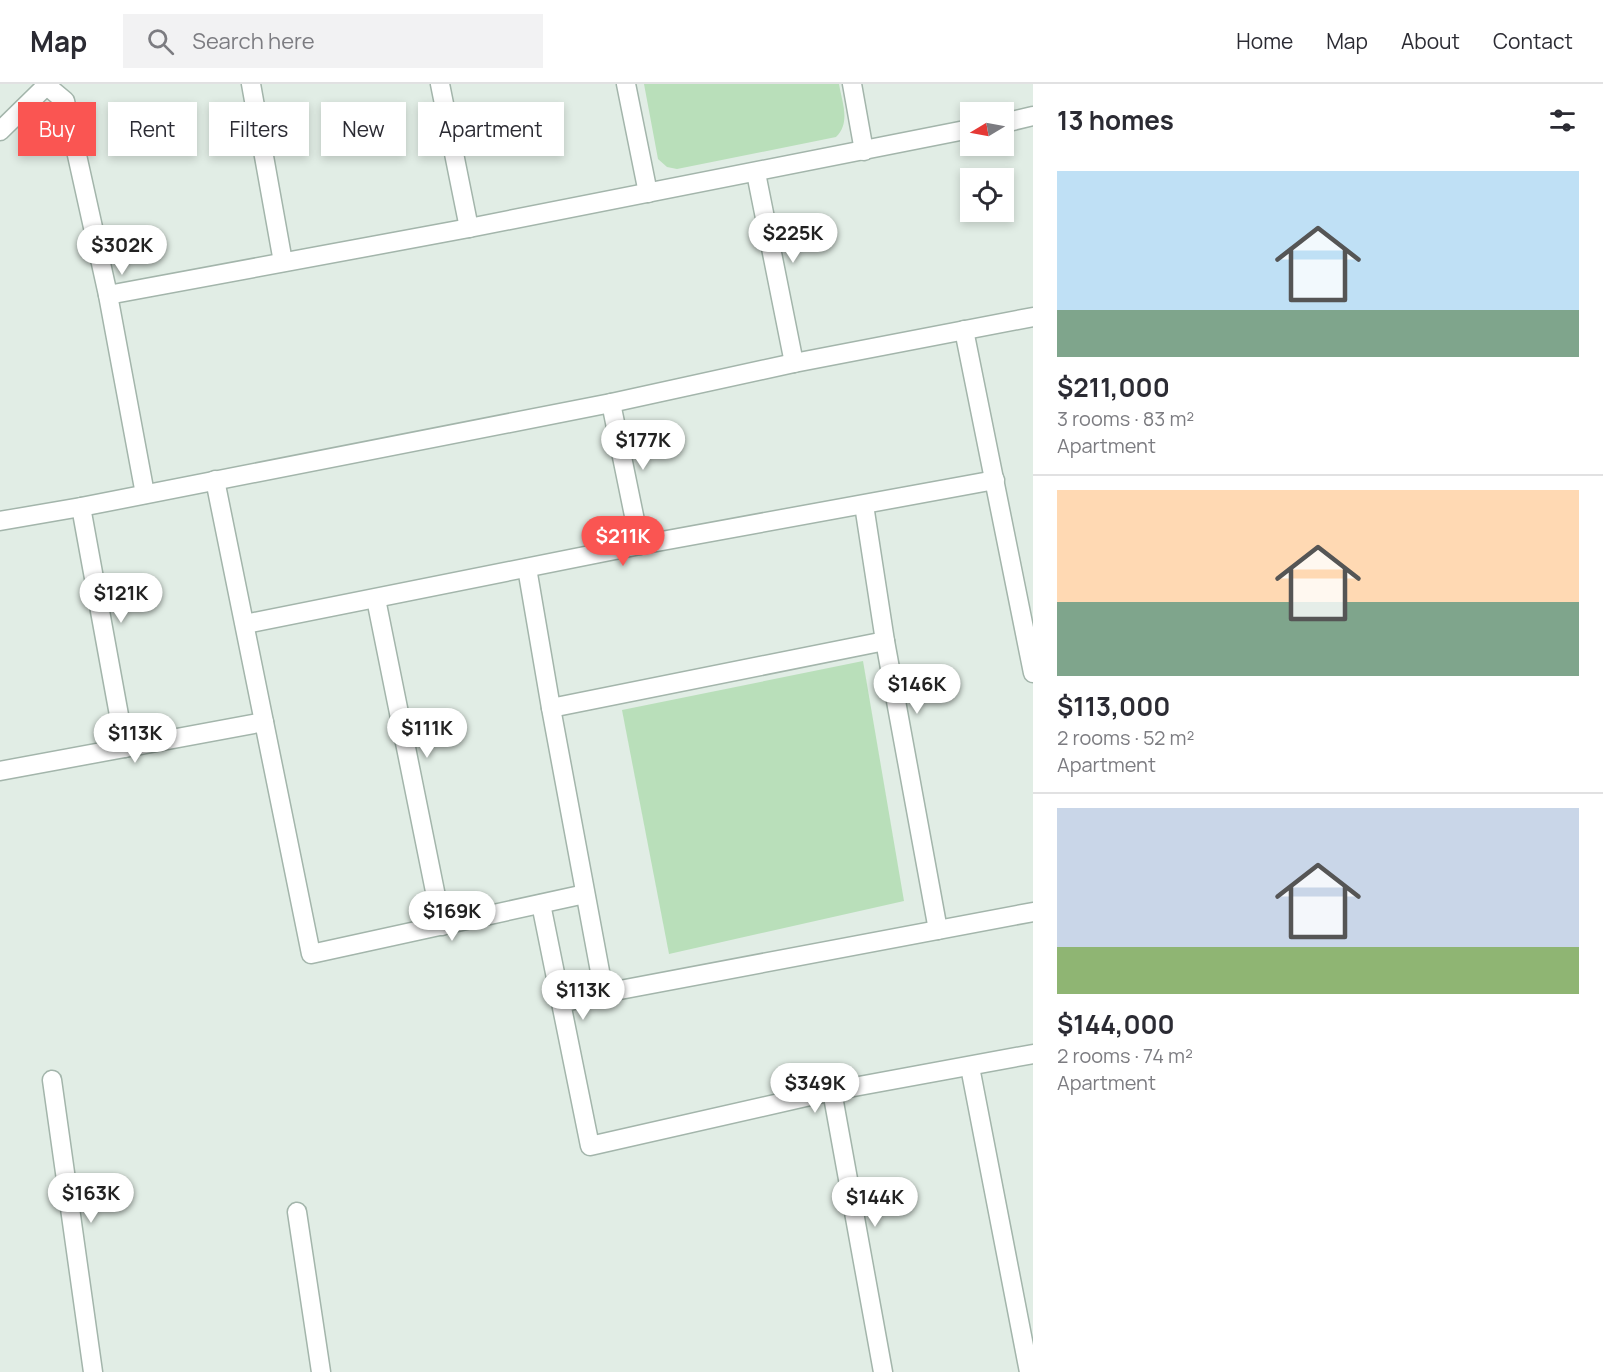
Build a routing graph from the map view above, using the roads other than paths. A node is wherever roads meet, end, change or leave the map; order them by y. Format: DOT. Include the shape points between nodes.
graph roads {
  1 [pos="251,84"];
  2 [pos="440,84"];
  3 [pos="626,84"];
  4 [pos="852,84"];
  5 [pos="47,85"];
  6 [pos="1033,117"];
  7 [pos="1014,121"];
  8 [pos="0,131"];
  9 [pos="960,131"];
  10 [pos="864,151"];
  11 [pos="756,173"];
  12 [pos="648,192"];
  13 [pos="468,228"];
  14 [pos="283,262"];
  15 [pos="108,295"];
  16 [pos="1033,317"];
  17 [pos="964,330"];
  18 [pos="794,363"];
  19 [pos="611,403"];
  20 [pos="215,480"];
  21 [pos="994,480"];
  22 [pos="145,494"];
  23 [pos="864,505"];
  24 [pos="81,507"];
  25 [pos="0,521"];
  26 [pos="640,545"];
  27 [pos="527,568"];
  28 [pos="376,598"];
  29 [pos="245,624"];
  30 [pos="885,641"];
  31 [pos="1033,673"];
  32 [pos="551,708"];
  33 [pos="264,722"];
  34 [pos="125,748"];
  35 [pos="0,771"];
  36 [pos="585,894"];
  37 [pos="541,904"];
  38 [pos="1033,912"];
  39 [pos="442,926"];
  40 [pos="938,930"];
  41 [pos="604,993"];
  42 [pos="561,1003"];
  43 [pos="1033,1054"];
  44 [pos="970,1067"];
  45 [pos="52,1080"];
  46 [pos="832,1091"];
  47 [pos="297,1212"];
  48 [pos="93,1372"];
  49 [pos="321,1372"];
  50 [pos="883,1372"];
  51 [pos="1029,1372"];
  1 -- 14 [label="street"];
  2 -- 13 [label="street"];
  3 -- 12 [label="street"];
  4 -- 10 [label="street"];
  5 -- 8 [label="street"];
  5 -- 15 [label="street" via="65,101"];
  6 -- 7 [label="street"];
  9 -- 10 [label="street"];
  10 -- 11 [label="street"];
  11 -- 12 [label="street"];
  11 -- 18 [label="street"];
  12 -- 13 [label="street"];
  13 -- 14 [label="street"];
  14 -- 15 [label="street"];
  15 -- 22 [label="street"];
  16 -- 17 [label="street"];
  17 -- 18 [label="street"];
  17 -- 21 [label="street"];
  18 -- 19 [label="street"];
  19 -- 20 [label="street"];
  19 -- 26 [label="street"];
  20 -- 22 [label="street"];
  20 -- 29 [label="street"];
  21 -- 23 [label="street"];
  21 -- 31 [label="street"];
  22 -- 24 [label="street"];
  23 -- 26 [label="street"];
  23 -- 30 [label="street"];
  24 -- 25 [label="street"];
  24 -- 34 [label="street"];
  26 -- 27 [label="street"];
  27 -- 28 [label="street"];
  27 -- 32 [label="street"];
  28 -- 29 [label="street"];
  28 -- 39 [label="street"];
  29 -- 33 [label="street"];
  30 -- 32 [label="street"];
  30 -- 40 [label="street"];
  32 -- 36 [label="street"];
  33 -- 34 [label="street"];
  33 -- 39 [label="street" via="311,954"];
  34 -- 35 [label="street"];
  36 -- 37 [label="street"];
  36 -- 41 [label="street"];
  37 -- 39 [label="street"];
  37 -- 42 [label="street"];
  38 -- 40 [label="street"];
  40 -- 41 [label="street"];
  41 -- 42 [label="street"];
  42 -- 46 [label="street" via="590,1146"];
  43 -- 44 [label="street"];
  44 -- 46 [label="street"];
  44 -- 51 [label="street"];
  45 -- 48 [label="street"];
  46 -- 50 [label="street"];
  47 -- 49 [label="street"];
}
